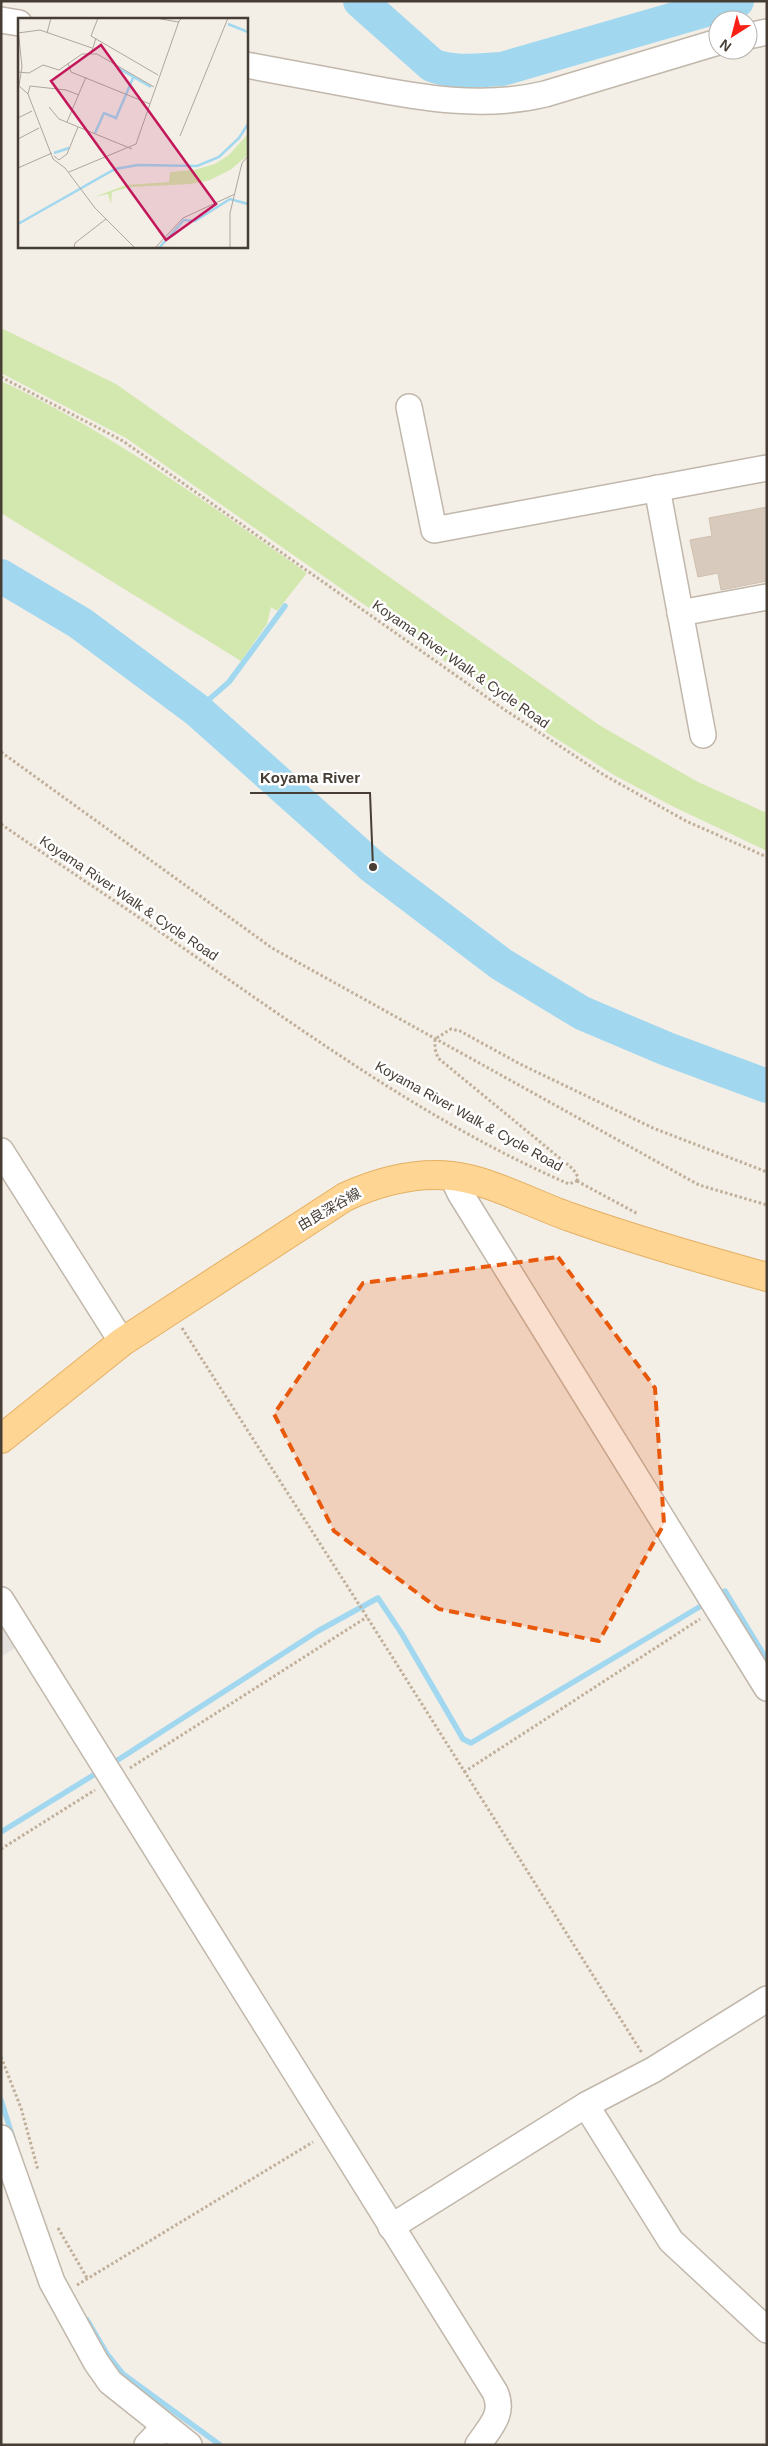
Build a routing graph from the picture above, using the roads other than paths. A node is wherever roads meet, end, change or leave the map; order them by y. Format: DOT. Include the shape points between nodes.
graph roads {
  1 [pos="1,20"];
  2 [pos="18,23"];
  3 [pos="708,45"];
  4 [pos="248,66"];
  5 [pos="409,407"];
  6 [pos="767,468"];
  7 [pos="658,488"];
  8 [pos="767,597"];
  9 [pos="680,613"];
  10 [pos="703,735"];
  11 [pos="1,1151"];
  12 [pos="452,1176"];
  13 [pos="767,1277"];
  14 [pos="122,1342"];
  15 [pos="1,1439"];
  16 [pos="1,1600"];
  17 [pos="767,1688"];
  18 [pos="767,1999"];
  19 [pos="586,2105"];
  20 [pos="1,2138"];
  21 [pos="391,2227"];
  22 [pos="767,2330"];
  23 [pos="164,2427"];
  24 [pos="146,2445"];
  25 [pos="189,2445"];
  26 [pos="478,2445"];
  1 -- 2 [label="street"];
  3 -- 4 [label="street" via="545,94 503,101 447,101"];
  5 -- 7 [label="street" via="434,530"];
  6 -- 7 [label="street"];
  7 -- 9 [label="street"];
  8 -- 9 [label="street"];
  9 -- 10 [label="street"];
  11 -- 14 [label="street"];
  12 -- 13 [label="main road, 由良深谷線" via="480,1183 571,1217"];
  12 -- 14 [label="main road, 由良深谷線" via="391,1180 345,1197"];
  12 -- 17 [label="street"];
  14 -- 15 [label="main road, 由良深谷線"];
  16 -- 21 [label="street"];
  18 -- 19 [label="street" via="653,2070"];
  19 -- 21 [label="street"];
  19 -- 22 [label="street" via="672,2241"];
  20 -- 23 [label="street" via="60,2300 110,2382"];
  21 -- 26 [label="street" via="500,2402 499,2412"];
  23 -- 24 [label="street"];
  23 -- 25 [label="street"];
}
